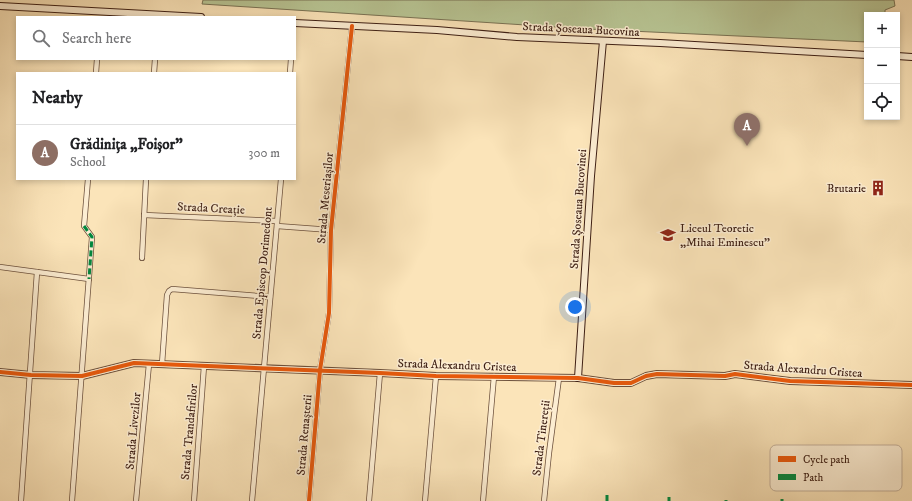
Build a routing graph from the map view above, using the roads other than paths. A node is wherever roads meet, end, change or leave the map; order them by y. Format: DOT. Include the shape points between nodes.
graph roads {
  1 [pos="0,6"];
  2 [pos="100,15"];
  3 [pos="159,16"];
  4 [pos="296,23"];
  5 [pos="352,26"];
  6 [pos="603,41"];
  7 [pos="864,55"];
  8 [pos="900,56"];
  9 [pos="912,57"];
  10 [pos="97,60"];
  11 [pos="155,60"];
  12 [pos="291,60"];
  13 [pos="96,72"];
  14 [pos="154,72"];
  15 [pos="290,72"];
  16 [pos="88,180"];
  17 [pos="146,180"];
  18 [pos="281,180"];
  19 [pos="144,215"];
  20 [pos="277,223"];
  21 [pos="331,230"];
  22 [pos="142,258"];
  23 [pos="0,266"];
  24 [pos="37,272"];
  25 [pos="89,279"];
  26 [pos="270,297"];
  27 [pos="149,364"];
  28 [pos="162,364"];
  29 [pos="204,366"];
  30 [pos="265,369"];
  31 [pos="320,370"];
  32 [pos="0,372"];
  33 [pos="380,372"];
  34 [pos="31,375"];
  35 [pos="82,376"];
  36 [pos="436,376"];
  37 [pos="494,376"];
  38 [pos="559,378"];
  39 [pos="578,378"];
  40 [pos="912,385"];
  41 [pos="20,501"];
  42 [pos="72,501"];
  43 [pos="136,501"];
  44 [pos="194,501"];
  45 [pos="252,501"];
  46 [pos="309,501"];
  47 [pos="369,501"];
  48 [pos="425,501"];
  49 [pos="483,501"];
  50 [pos="544,501"];
  1 -- 2 [label="main road"];
  2 -- 3 [label="main road"];
  4 -- 5 [label="main road, Strada Șoseaua Bucovina"];
  5 -- 6 [label="main road, Strada Șoseaua Bucovina"];
  5 -- 21 [label="street, Strada Meseriașilor"];
  6 -- 7 [label="main road, Strada Șoseaua Bucovina"];
  6 -- 39 [label="main road, Strada Șoseaua Bucovinei"];
  8 -- 9 [label="main road"];
  10 -- 13 [label="street"];
  11 -- 14 [label="street"];
  12 -- 15 [label="street"];
  16 -- 25 [label="street" via="84,226 92,237"];
  17 -- 19 [label="street"];
  18 -- 20 [label="street, Strada Episcop Dorimedont"];
  19 -- 20 [label="street, Strada Creație"];
  19 -- 22 [label="street"];
  20 -- 21 [label="street, Strada Creație"];
  20 -- 26 [label="street, Strada Episcop Dorimedont"];
  21 -- 31 [label="street, Strada Meseriașilor" via="329,313"];
  23 -- 24 [label="street"];
  24 -- 25 [label="street"];
  24 -- 34 [label="street"];
  25 -- 35 [label="street"];
  26 -- 28 [label="street" via="172,289 167,295"];
  26 -- 30 [label="street, Strada Episcop Dorimedont"];
  27 -- 28 [label="street, Strada Alexandru Cristea"];
  27 -- 35 [label="street, Strada Alexandru Cristea" via="134,363"];
  27 -- 43 [label="street, Strada Livezilor"];
  28 -- 29 [label="street, Strada Alexandru Cristea"];
  29 -- 30 [label="street, Strada Alexandru Cristea"];
  29 -- 44 [label="street, Strada Trandafirilor"];
  30 -- 31 [label="street, Strada Alexandru Cristea"];
  30 -- 45 [label="street, Strada Episcop Dorimedont"];
  31 -- 33 [label="street, Strada Alexandru Cristea"];
  31 -- 46 [label="street, Strada Renașterii"];
  32 -- 34 [label="street, Strada Alexandru Cristea"];
  33 -- 36 [label="street, Strada Alexandru Cristea"];
  33 -- 47 [label="street"];
  34 -- 35 [label="street, Strada Alexandru Cristea"];
  34 -- 41 [label="street"];
  35 -- 42 [label="street"];
  36 -- 37 [label="street, Strada Alexandru Cristea"];
  36 -- 48 [label="street"];
  37 -- 38 [label="street, Strada Alexandru Cristea"];
  37 -- 49 [label="street"];
  38 -- 39 [label="street, Strada Alexandru Cristea"];
  38 -- 50 [label="street, Strada Tinereții"];
  39 -- 40 [label="street, Strada Alexandru Cristea" via="631,383 657,374 735,374 790,381"];
}
